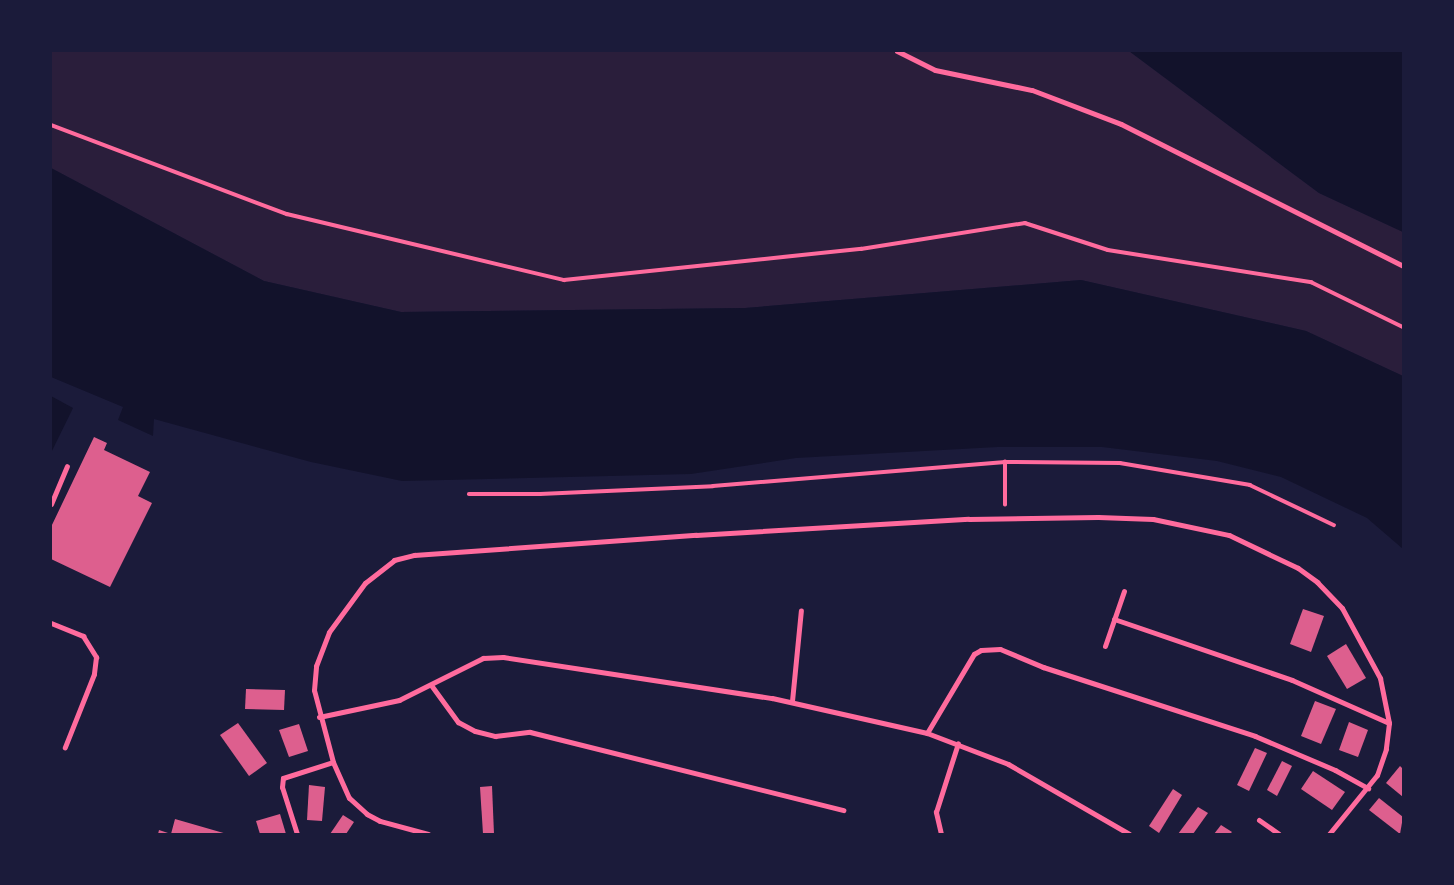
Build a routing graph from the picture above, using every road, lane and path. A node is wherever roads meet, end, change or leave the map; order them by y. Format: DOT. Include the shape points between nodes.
graph roads {
  1 [pos="897,51"];
  2 [pos="51,125"];
  3 [pos="1403,266"];
  4 [pos="1403,327"];
  5 [pos="1005,462"];
  6 [pos="67,466"];
  7 [pos="469,494"];
  8 [pos="51,504"];
  9 [pos="1005,518"];
  10 [pos="1334,526"];
  11 [pos="1124,591"];
  12 [pos="801,610"];
  13 [pos="1114,619"];
  14 [pos="51,623"];
  15 [pos="1105,646"];
  16 [pos="431,685"];
  17 [pos="792,701"];
  18 [pos="319,718"];
  19 [pos="1389,723"];
  20 [pos="927,733"];
  21 [pos="958,743"];
  22 [pos="65,747"];
  23 [pos="332,762"];
  24 [pos="1368,788"];
  25 [pos="844,810"];
  26 [pos="1259,820"];
  27 [pos="297,834"];
  28 [pos="428,834"];
  29 [pos="941,834"];
  30 [pos="1129,834"];
  31 [pos="1279,834"];
  32 [pos="1329,834"];
  1 -- 3 [label="lane" via="935,70 1032,90 1121,124"];
  2 -- 4 [label="path" via="287,214 564,280 861,249 1025,223 1108,250 1311,282"];
  5 -- 7 [label="path" via="713,486"];
  5 -- 9 [label="path"];
  5 -- 10 [label="path" via="1120,463 1250,485"];
  6 -- 8 [label="lane"];
  9 -- 18 [label="lane" via="404,557 384,565 365,583 324,642 314,679"];
  9 -- 19 [label="lane" via="1162,520 1229,535 1276,555 1317,582 1342,608 1380,678"];
  11 -- 13 [label="lane"];
  12 -- 17 [label="lane"];
  13 -- 15 [label="lane"];
  13 -- 19 [label="lane" via="1292,680"];
  14 -- 22 [label="lane" via="83,636 96,657 94,674"];
  16 -- 17 [label="lane" via="483,658 503,657"];
  16 -- 18 [label="lane" via="399,700"];
  16 -- 25 [label="lane" via="458,722 475,731 495,736 530,732"];
  17 -- 20 [label="lane"];
  18 -- 23 [label="lane"];
  19 -- 24 [label="lane" via="1382,763"];
  20 -- 21 [label="lane"];
  20 -- 24 [label="lane" via="974,654 1000,649 1255,736"];
  21 -- 29 [label="lane" via="936,812"];
  21 -- 30 [label="lane" via="1029,775"];
  23 -- 27 [label="lane" via="283,778"];
  23 -- 28 [label="lane" via="358,808 380,821"];
  24 -- 32 [label="lane"];
  26 -- 31 [label="lane"];
}
